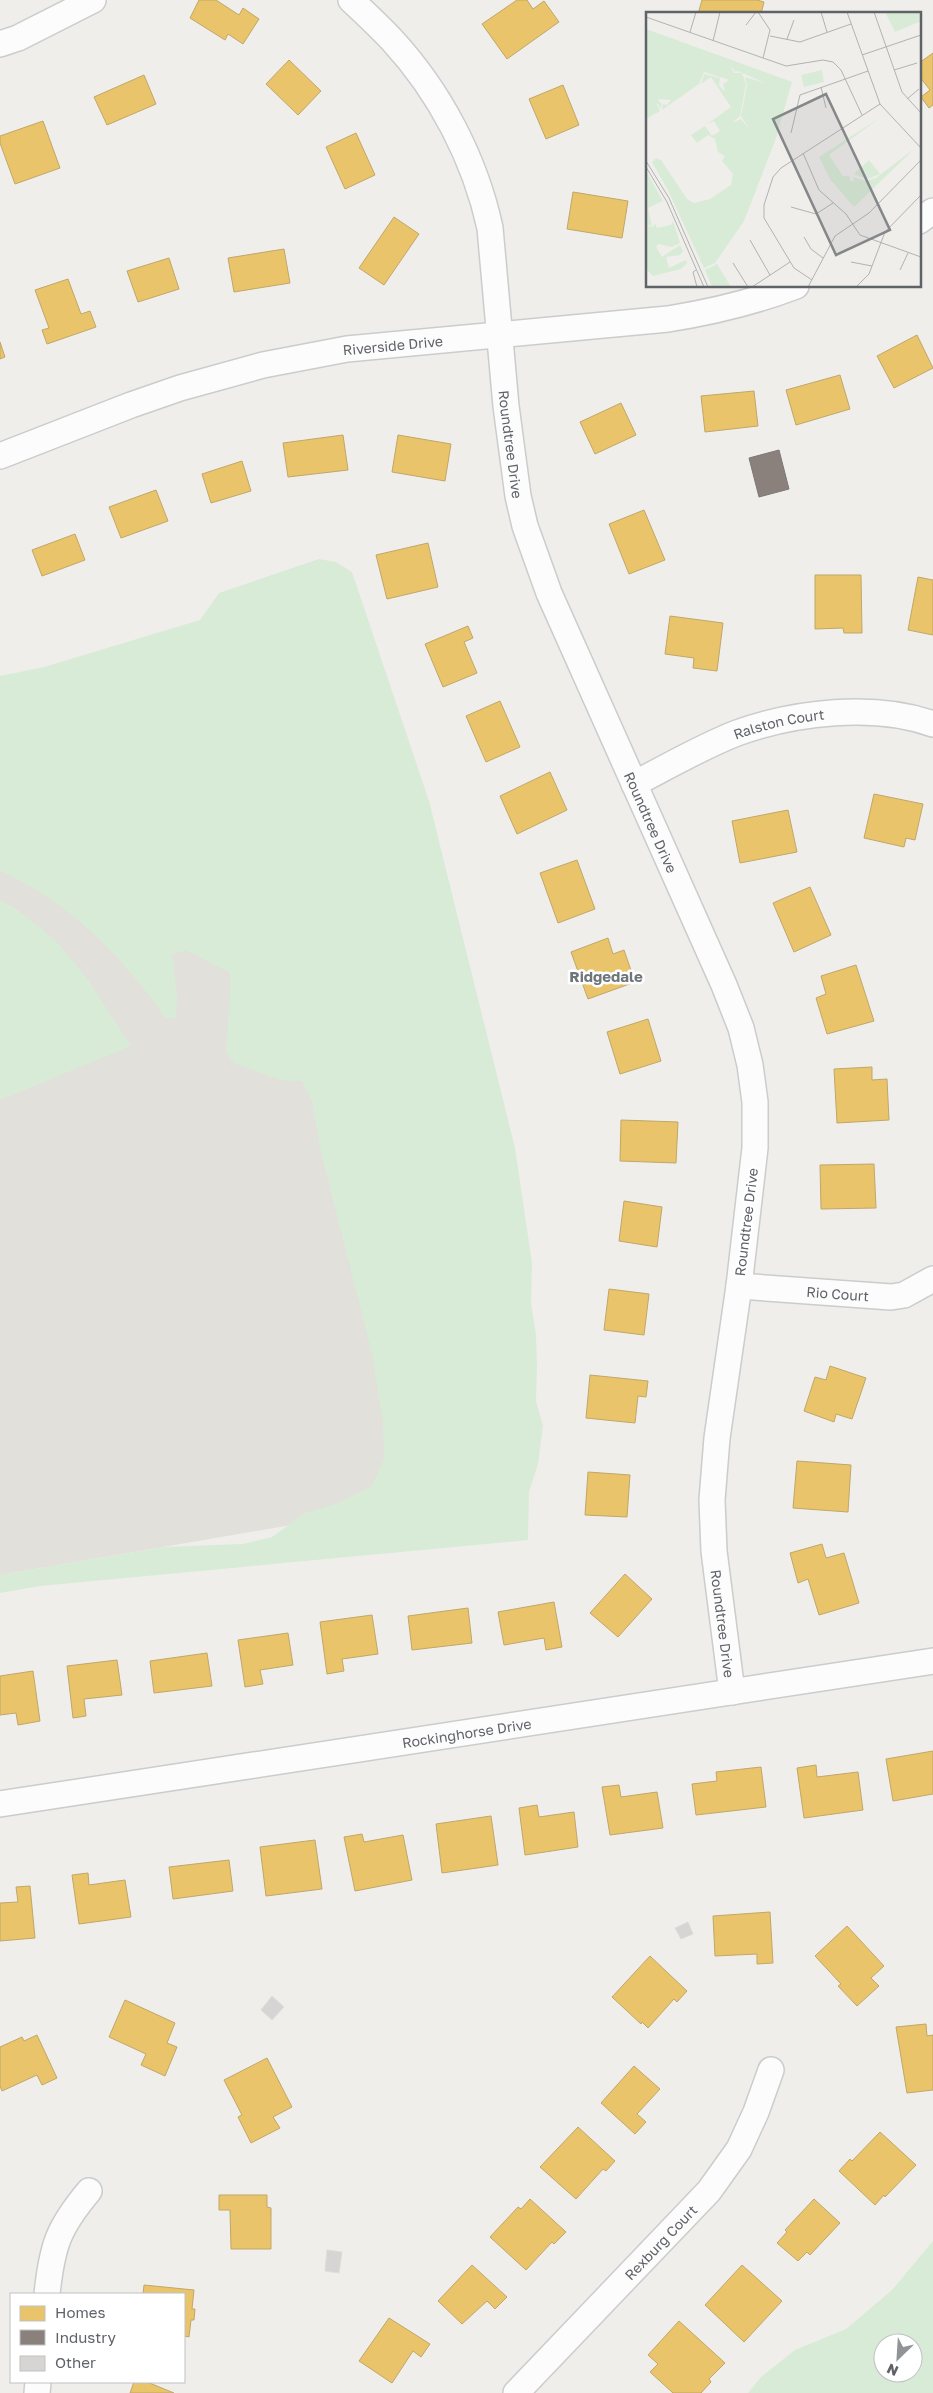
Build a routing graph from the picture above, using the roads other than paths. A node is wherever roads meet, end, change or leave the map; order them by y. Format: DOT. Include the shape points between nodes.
graph roads {
  1 [pos="93,0"];
  2 [pos="351,0"];
  3 [pos="0,44"];
  4 [pos="933,211"];
  5 [pos="920,220"];
  6 [pos="791,288"];
  7 [pos="500,334"];
  8 [pos="0,456"];
  9 [pos="933,724"];
  10 [pos="634,784"];
  11 [pos="933,1279"];
  12 [pos="739,1286"];
  13 [pos="933,1661"];
  14 [pos="732,1692"];
  15 [pos="0,1804"];
  16 [pos="771,2070"];
  17 [pos="89,2190"];
  18 [pos="47,2293"];
  19 [pos="516,2393"];
  1 -- 3 [label="street"];
  2 -- 7 [label="street, Roundtree Drive" via="393,40 426,82 454,128 486,209"];
  4 -- 5 [label="street"];
  6 -- 7 [label="street, Riverside Drive" via="704,313"];
  7 -- 8 [label="street, Riverside Drive" via="347,349 263,365 139,402"];
  7 -- 10 [label="street, Roundtree Drive" via="513,461 525,526 549,593"];
  9 -- 10 [label="street, Ralston Court" via="863,713 826,713 780,720 736,734"];
  10 -- 12 [label="street, Roundtree Drive" via="724,985 741,1028 750,1065 755,1102 755,1148"];
  11 -- 12 [label="street, Rio Court" via="904,1295 890,1297"];
  12 -- 14 [label="street, Roundtree Drive" via="717,1438 712,1500 714,1551"];
  13 -- 14 [label="street, Rockinghorse Drive"];
  14 -- 15 [label="street, Rockinghorse Drive"];
  16 -- 19 [label="street, Rexburg Court" via="739,2150 709,2190"];
  17 -- 18 [label="street" via="59,2233 53,2248"];
}
